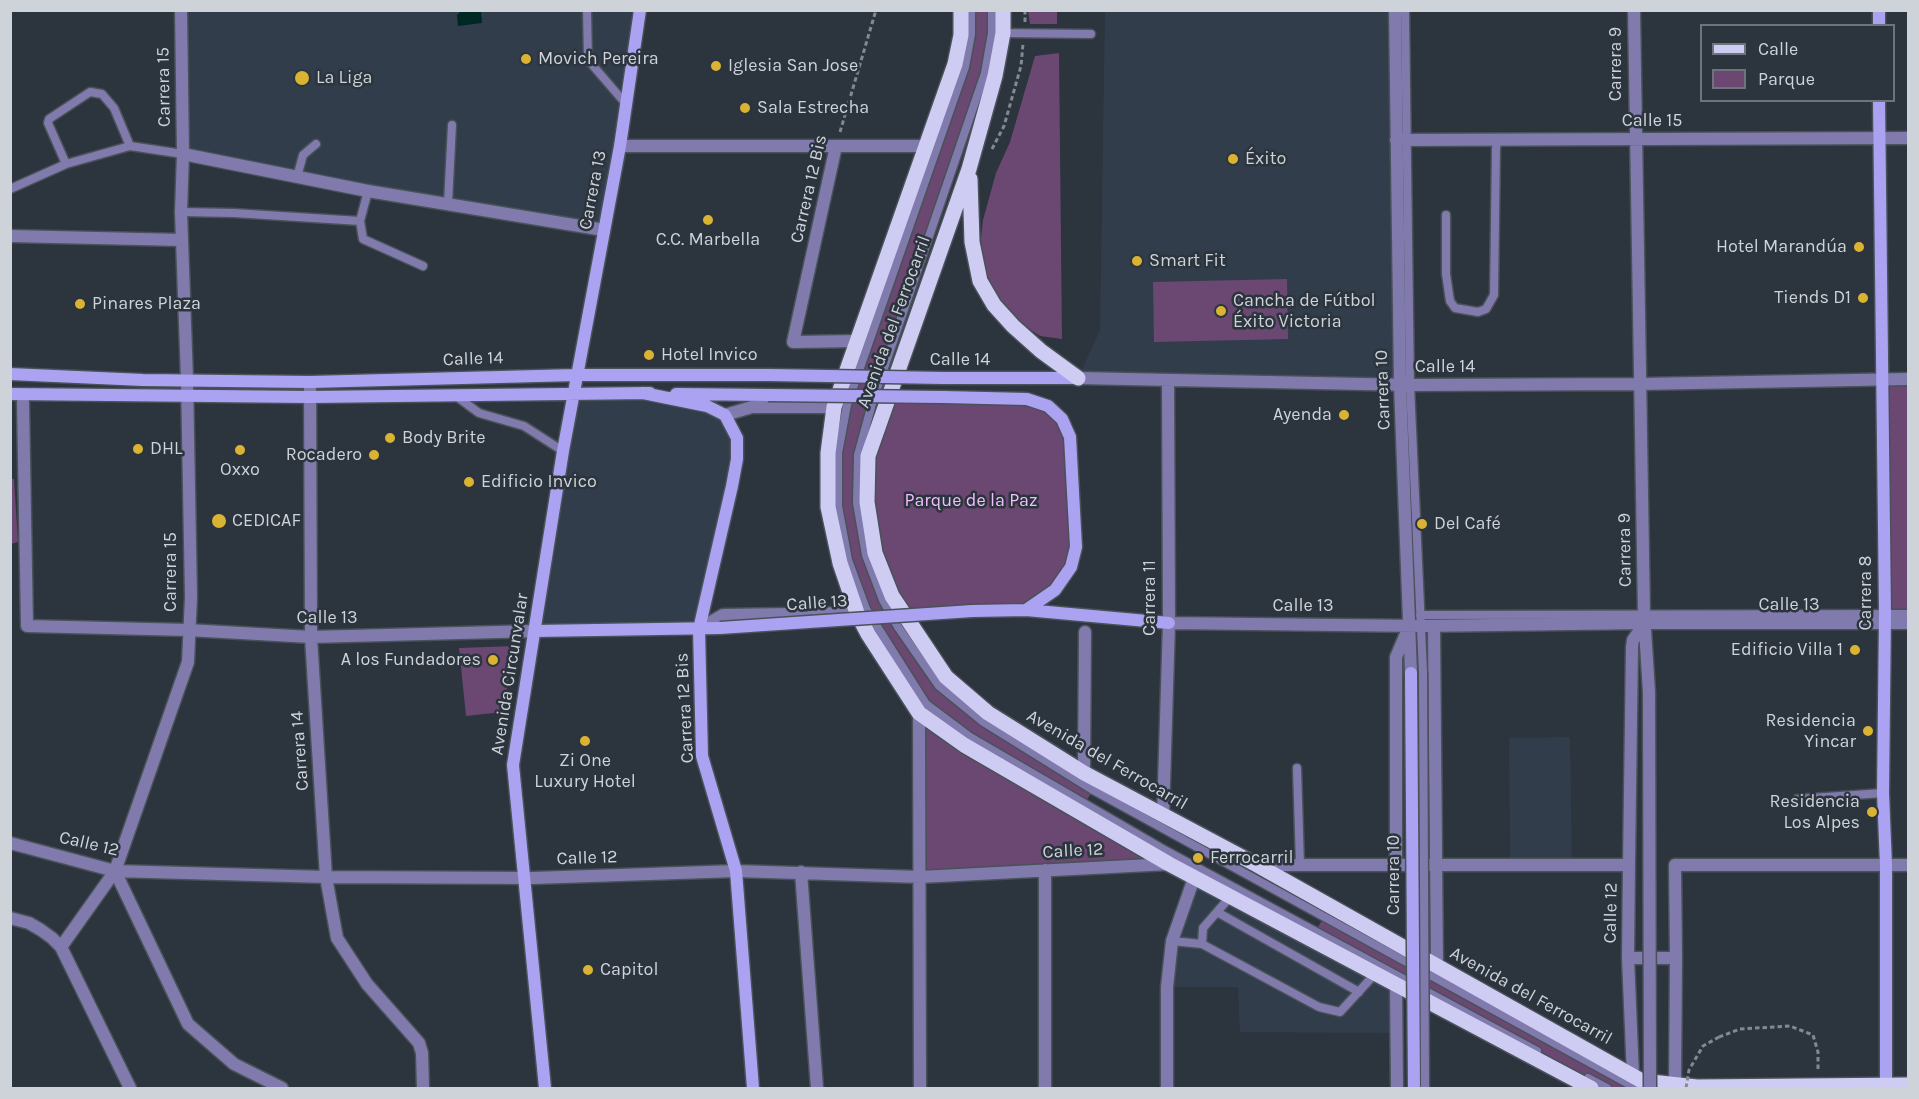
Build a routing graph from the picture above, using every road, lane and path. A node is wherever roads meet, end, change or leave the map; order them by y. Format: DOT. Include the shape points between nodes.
graph roads {
  1 [pos="181,10"];
  2 [pos="587,10"];
  3 [pos="640,10"];
  4 [pos="876,10"];
  5 [pos="960,10"];
  6 [pos="971,10"];
  7 [pos="992,10"];
  8 [pos="1003,10"];
  9 [pos="1025,10"];
  10 [pos="1395,10"];
  11 [pos="1405,10"];
  12 [pos="1634,10"];
  13 [pos="1003,33"];
  14 [pos="1024,33"];
  15 [pos="1091,34"];
  16 [pos="1879,102"];
  17 [pos="626,104"];
  18 [pos="452,125"];
  19 [pos="1879,138"];
  20 [pos="1908,138"];
  21 [pos="1635,139"];
  22 [pos="1402,140"];
  23 [pos="1498,140"];
  24 [pos="316,144"];
  25 [pos="130,146"];
  26 [pos="620,146"];
  27 [pos="836,146"];
  28 [pos="927,146"];
  29 [pos="183,154"];
  30 [pos="989,155"];
  31 [pos="66,164"];
  32 [pos="969,169"];
  33 [pos="297,177"];
  34 [pos="10,189"];
  35 [pos="368,190"];
  36 [pos="448,203"];
  37 [pos="181,212"];
  38 [pos="1446,215"];
  39 [pos="360,221"];
  40 [pos="604,230"];
  41 [pos="10,236"];
  42 [pos="182,240"];
  43 [pos="423,266"];
  44 [pos="858,341"];
  45 [pos="13,373"];
  46 [pos="576,375"];
  47 [pos="1078,378"];
  48 [pos="187,379"];
  49 [pos="1908,379"];
  50 [pos="1168,380"];
  51 [pos="1882,380"];
  52 [pos="310,382"];
  53 [pos="1641,384"];
  54 [pos="1405,385"];
  55 [pos="573,393"];
  56 [pos="643,393"];
  57 [pos="10,394"];
  58 [pos="454,395"];
  59 [pos="117,396"];
  60 [pos="187,397"];
  61 [pos="310,398"];
  62 [pos="16,402"];
  63 [pos="836,402"];
  64 [pos="726,415"];
  65 [pos="563,451"];
  66 [pos="1026,610"];
  67 [pos="857,613"];
  68 [pos="1908,614"];
  69 [pos="1645,619"];
  70 [pos="1885,619"];
  71 [pos="1169,623"];
  72 [pos="1421,623"];
  73 [pos="1908,623"];
  74 [pos="699,629"];
  75 [pos="188,630"];
  76 [pos="535,631"];
  77 [pos="1085,632"];
  78 [pos="310,637"];
  79 [pos="1417,672"];
  80 [pos="919,713"];
  81 [pos="1297,768"];
  82 [pos="1084,773"];
  83 [pos="1883,794"];
  84 [pos="1797,799"];
  85 [pos="1163,816"];
  86 [pos="10,843"];
  87 [pos="1169,864"];
  88 [pos="1257,865"];
  89 [pos="1300,865"];
  90 [pos="1396,865"];
  91 [pos="1436,865"];
  92 [pos="1629,865"];
  93 [pos="1886,865"];
  94 [pos="1908,866"];
  95 [pos="1045,870"];
  96 [pos="115,871"];
  97 [pos="736,871"];
  98 [pos="801,872"];
  99 [pos="326,877"];
  100 [pos="920,877"];
  101 [pos="523,878"];
  102 [pos="1194,878"];
  103 [pos="1230,897"];
  104 [pos="1217,912"];
  105 [pos="10,918"];
  106 [pos="1172,941"];
  107 [pos="1202,944"];
  108 [pos="61,947"];
  109 [pos="1628,958"];
  110 [pos="1676,958"];
  111 [pos="1437,966"];
  112 [pos="1375,974"];
  113 [pos="1396,985"];
  114 [pos="1359,992"];
  115 [pos="1635,1082"];
  116 [pos="1886,1085"];
  117 [pos="1908,1085"];
  118 [pos="1817,1086"];
  119 [pos="1680,1087"];
  120 [pos="130,1089"];
  121 [pos="282,1089"];
  122 [pos="423,1089"];
  123 [pos="545,1089"];
  124 [pos="753,1089"];
  125 [pos="817,1089"];
  126 [pos="920,1089"];
  127 [pos="1046,1089"];
  128 [pos="1167,1089"];
  129 [pos="1397,1089"];
  130 [pos="1414,1089"];
  131 [pos="1425,1089"];
  132 [pos="1591,1089"];
  133 [pos="1607,1089"];
  134 [pos="1650,1089"];
  1 -- 29 [label="street, Carrera 15"];
  2 -- 17 [label="lane" via="588,60"];
  3 -- 17 [label="main road, Carrera 13"];
  4 -- 27 [label="path, Carrera 12 Bis"];
  5 -- 28 [label="main road, Avenida del Ferrocarril" via="961,35 955,64"];
  6 -- 133 [label="lane" via="965,67 847,405 838,453 838,506 848,561 877,630 926,704 970,737 1170,853"];
  7 -- 115 [label="lane" via="985,73 873,400 858,455 857,503 866,555 898,627 939,686 982,721 1093,789"];
  8 -- 13 [label="main road, Avenida del Ferrocarril"];
  9 -- 14 [label="path"];
  10 -- 22 [label="street, Carrera 10"];
  11 -- 22 [label="lane"];
  12 -- 21 [label="street, Carrera 9"];
  13 -- 14 [label="lane"];
  13 -- 32 [label="main road, Avenida del Ferrocarril"];
  14 -- 15 [label="lane"];
  14 -- 30 [label="path" via="1022,66 1004,126"];
  16 -- 19 [label="main road, Carrera 8"];
  17 -- 26 [label="main road, Carrera 13"];
  18 -- 36 [label="lane"];
  19 -- 20 [label="street, Calle 15"];
  19 -- 21 [label="street, Calle 15"];
  19 -- 51 [label="main road, Carrera 8"];
  21 -- 23 [label="street, Calle 15"];
  21 -- 53 [label="street, Carrera 9"];
  22 -- 23 [label="street, Calle 15"];
  22 -- 54 [label="street, Carrera 10"];
  23 -- 38 [label="lane" via="1495,288 1486,309 1478,312 1455,308 1450,301"];
  24 -- 33 [label="lane" via="303,155"];
  25 -- 29 [label="lane"];
  25 -- 31 [label="lane"];
  25 -- 31 [label="lane" via="114,108 102,94 90,92 49,119"];
  26 -- 27 [label="street"];
  26 -- 40 [label="main road, Carrera 13"];
  27 -- 28 [label="street"];
  27 -- 44 [label="street, Carrera 12 Bis" via="793,342"];
  28 -- 44 [label="main road, Avenida del Ferrocarril"];
  29 -- 33 [label="street"];
  29 -- 37 [label="street, Carrera 15"];
  31 -- 34 [label="lane"];
  32 -- 47 [label="main road" via="972,242 981,281 994,305 1013,327"];
  32 -- 82 [label="main road, Avenida del Ferrocarril" via="868,456 867,502 875,553 892,596 946,677 988,713"];
  33 -- 35 [label="street"];
  35 -- 36 [label="street"];
  35 -- 39 [label="lane"];
  36 -- 40 [label="street"];
  37 -- 39 [label="lane"];
  37 -- 42 [label="street, Carrera 15"];
  39 -- 43 [label="lane" via="363,239"];
  40 -- 46 [label="main road, Carrera 13"];
  41 -- 42 [label="street"];
  42 -- 48 [label="street, Carrera 15"];
  44 -- 63 [label="main road, Avenida del Ferrocarril"];
  45 -- 48 [label="main road, Calle 14"];
  46 -- 47 [label="main road, Calle 14, bridge"];
  46 -- 52 [label="main road, Calle 14"];
  46 -- 55 [label="main road, Avenida Circunvalar"];
  47 -- 50 [label="street, Calle 14"];
  48 -- 52 [label="main road, Calle 14"];
  48 -- 60 [label="street, Carrera 15"];
  49 -- 51 [label="street, Calle 14"];
  50 -- 54 [label="street, Calle 14"];
  50 -- 71 [label="street, Carrera 11"];
  51 -- 53 [label="street, Calle 14"];
  51 -- 70 [label="main road, Carrera 8"];
  52 -- 61 [label="street, Carrera 14"];
  53 -- 54 [label="street, Calle 14"];
  53 -- 69 [label="street, Carrera 9"];
  54 -- 72 [label="street, Carrera 10"];
  54 -- 72 [label="lane"];
  55 -- 56 [label="main road, Calle 14"];
  55 -- 58 [label="main road, Calle 14"];
  55 -- 65 [label="main road, Avenida Circunvalar"];
  56 -- 63 [label="main road, Calle 14, bridge" via="768,395"];
  56 -- 64 [label="main road" via="706,406"];
  57 -- 59 [label="main road, Calle 14"];
  58 -- 61 [label="main road, Calle 14"];
  58 -- 65 [label="lane" via="479,413 524,426"];
  59 -- 60 [label="main road, Calle 14"];
  59 -- 62 [label="main road"];
  60 -- 61 [label="main road, Calle 14"];
  60 -- 75 [label="street, Carrera 15" via="191,597"];
  61 -- 78 [label="street, Carrera 14"];
  62 -- 75 [label="street, Calle 13" via="27,627"];
  63 -- 64 [label="street" via="753,407"];
  63 -- 66 [label="main road, Calle 14, bridge" via="943,397 1027,399 1048,406 1062,419 1070,438 1077,547 1071,567 1055,590"];
  63 -- 67 [label="main road, Avenida del Ferrocarril" via="828,453 828,507 840,563"];
  64 -- 74 [label="main road, Carrera 12 Bis" via="737,438 737,459"];
  65 -- 76 [label="main road, Avenida Circunvalar"];
  66 -- 71 [label="main road, Calle 13"];
  66 -- 74 [label="main road, Calle 13, bridge" via="972,610"];
  67 -- 74 [label="street, Calle 13" via="723,615"];
  67 -- 80 [label="main road, Avenida del Ferrocarril"];
  68 -- 70 [label="lane"];
  69 -- 70 [label="street, Calle 13"];
  69 -- 72 [label="street, Calle 13"];
  69 -- 72 [label="lane"];
  69 -- 92 [label="street" via="1632,647"];
  69 -- 134 [label="street, Carrera 9, bridge" via="1649,692"];
  70 -- 73 [label="street, Calle 13"];
  70 -- 83 [label="main road, Carrera 8"];
  71 -- 72 [label="street, Calle 13"];
  71 -- 85 [label="street, Carrera 11"];
  72 -- 79 [label="street, Carrera 10"];
  72 -- 90 [label="street, Carrera 10" via="1396,657"];
  72 -- 91 [label="street, Carrera 10"];
  74 -- 76 [label="main road, Calle 13"];
  74 -- 97 [label="main road, Carrera 12 Bis" via="702,756"];
  75 -- 78 [label="street, Calle 13"];
  75 -- 96 [label="street, Carrera 15" via="188,662"];
  76 -- 78 [label="street, Calle 13"];
  76 -- 101 [label="main road, Avenida Circunvalar" via="513,765"];
  77 -- 82 [label="street"];
  78 -- 99 [label="street, Carrera 14"];
  79 -- 130 [label="main road, Carrera 10, bridge"];
  79 -- 131 [label="lane, bridge"];
  80 -- 87 [label="main road, Avenida del Ferrocarril" via="964,745"];
  80 -- 100 [label="street"];
  81 -- 89 [label="lane"];
  82 -- 85 [label="main road, Avenida del Ferrocarril"];
  83 -- 84 [label="lane"];
  83 -- 93 [label="main road, Carrera 8"];
  85 -- 88 [label="main road, Avenida del Ferrocarril"];
  86 -- 96 [label="street, Calle 12"];
  87 -- 95 [label="street, Calle 12"];
  87 -- 102 [label="main road, Avenida del Ferrocarril"];
  88 -- 89 [label="street, Calle 12"];
  88 -- 111 [label="main road, Avenida del Ferrocarril"];
  89 -- 90 [label="street, Calle 12"];
  90 -- 91 [label="street, Calle 12"];
  91 -- 92 [label="street, Calle 12"];
  91 -- 111 [label="street, Carrera 10"];
  92 -- 109 [label="street, Calle 12"];
  93 -- 94 [label="street"];
  93 -- 110 [label="street" via="1675,865"];
  93 -- 116 [label="main road, Carrera 8"];
  95 -- 100 [label="street, Calle 12"];
  95 -- 127 [label="street"];
  96 -- 99 [label="street, Calle 12"];
  96 -- 108 [label="street, Carrera 15"];
  96 -- 121 [label="street" via="188,1024 234,1064"];
  97 -- 98 [label="street, Calle 12"];
  97 -- 101 [label="street, Calle 12"];
  97 -- 124 [label="main road, Carrera 12 Bis"];
  98 -- 100 [label="street, Calle 12"];
  98 -- 125 [label="street"];
  99 -- 101 [label="street, Calle 12"];
  99 -- 122 [label="street, Carrera 14" via="337,938 367,984 419,1043"];
  100 -- 126 [label="street"];
  101 -- 123 [label="main road, Avenida Circunvalar"];
  102 -- 103 [label="main road, Avenida del Ferrocarril"];
  102 -- 106 [label="street"];
  103 -- 104 [label="lane"];
  103 -- 112 [label="main road, Avenida del Ferrocarril"];
  104 -- 107 [label="lane" via="1203,928"];
  104 -- 114 [label="lane"];
  105 -- 108 [label="street" via="29,923"];
  106 -- 107 [label="lane"];
  106 -- 128 [label="street" via="1167,987"];
  107 -- 114 [label="lane" via="1319,1007 1340,1012"];
  108 -- 120 [label="street"];
  109 -- 110 [label="street, Calle 12"];
  109 -- 115 [label="street"];
  110 -- 119 [label="street"];
  111 -- 115 [label="main road, Avenida del Ferrocarril"];
  112 -- 113 [label="main road, Avenida del Ferrocarril"];
  112 -- 114 [label="lane"];
  113 -- 129 [label="street"];
  113 -- 132 [label="main road, Avenida del Ferrocarril"];
  115 -- 119 [label="main road, Avenida del Ferrocarril"];
  116 -- 117 [label="main road, Avenida del Ferrocarril"];
  116 -- 118 [label="main road, Avenida del Ferrocarril"];
  118 -- 119 [label="main road, Avenida del Ferrocarril"];
  118 -- 119 [label="path, bridge" via="1818,1052 1813,1035 1790,1026 1740,1029 1719,1037 1703,1046"];
}
